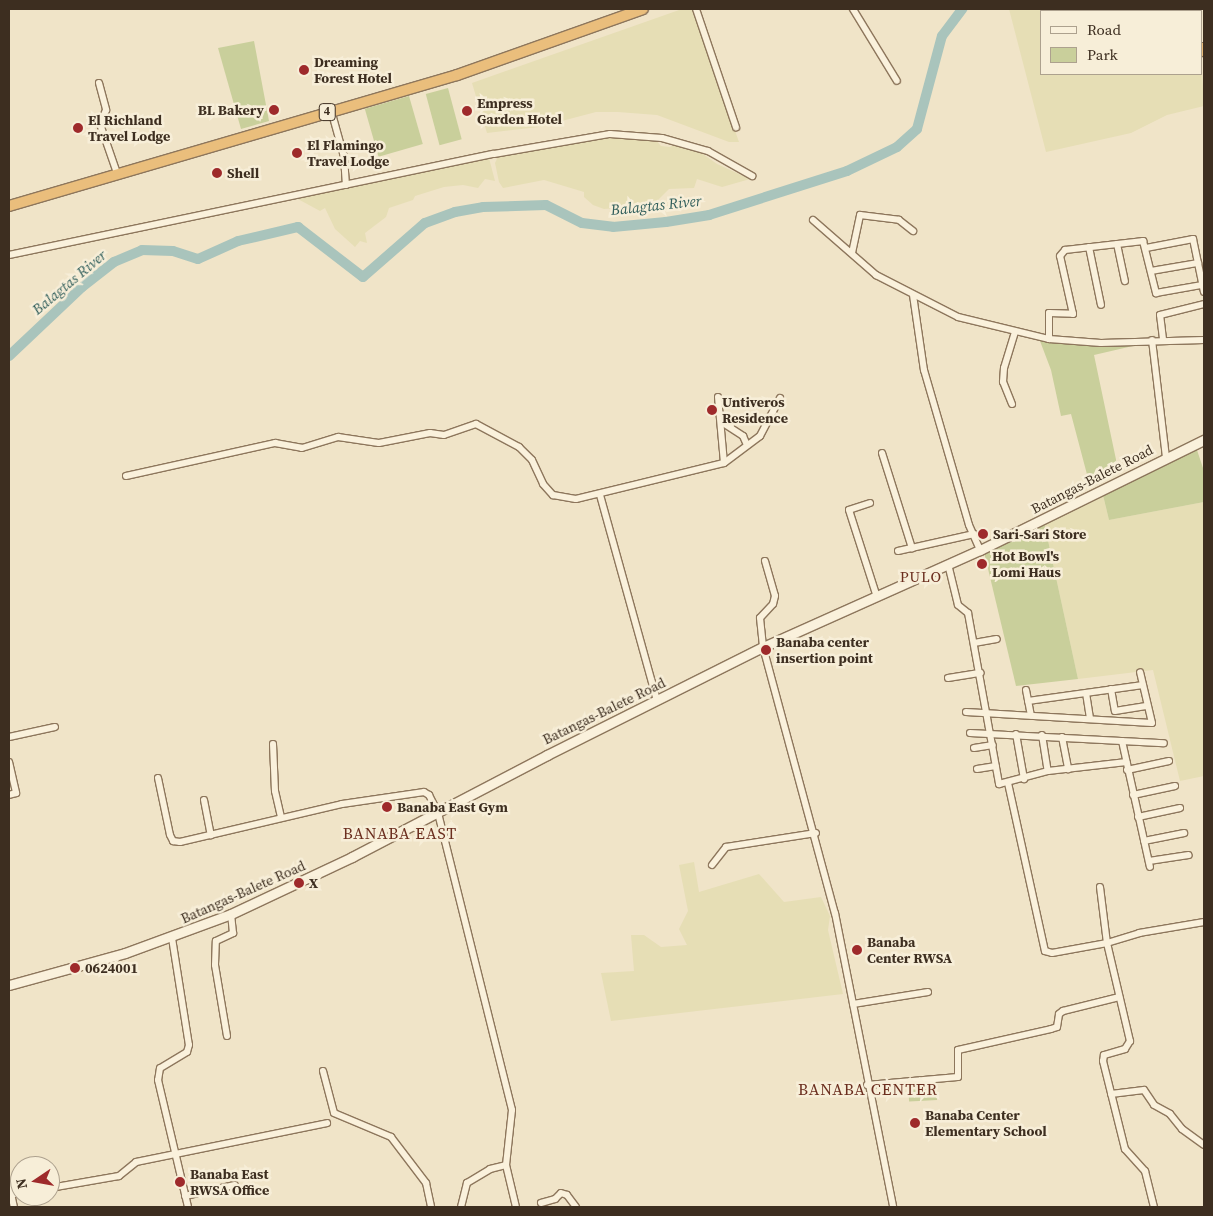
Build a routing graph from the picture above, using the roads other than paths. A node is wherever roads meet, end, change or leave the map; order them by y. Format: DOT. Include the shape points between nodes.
graph roads {
  1 [pos="643,9"];
  2 [pos="696,9"];
  3 [pos="853,9"];
  4 [pos="897,81"];
  5 [pos="98,83"];
  6 [pos="331,110"];
  7 [pos="736,127"];
  8 [pos="117,173"];
  9 [pos="752,176"];
  10 [pos="346,185"];
  11 [pos="9,206"];
  12 [pos="813,220"];
  13 [pos="913,231"];
  14 [pos="1117,244"];
  15 [pos="1090,247"];
  16 [pos="1146,248"];
  17 [pos="852,253"];
  18 [pos="9,255"];
  19 [pos="1198,263"];
  20 [pos="1151,271"];
  21 [pos="1125,280"];
  22 [pos="1203,289"];
  23 [pos="913,295"];
  24 [pos="1204,304"];
  25 [pos="1101,305"];
  26 [pos="1015,332"];
  27 [pos="1048,339"];
  28 [pos="1163,339"];
  29 [pos="1152,340"];
  30 [pos="1204,340"];
  31 [pos="718,397"];
  32 [pos="780,398"];
  33 [pos="1012,404"];
  34 [pos="723,423"];
  35 [pos="1204,440"];
  36 [pos="747,444"];
  37 [pos="882,454"];
  38 [pos="1166,457"];
  39 [pos="724,463"];
  40 [pos="126,476"];
  41 [pos="600,495"];
  42 [pos="870,503"];
  43 [pos="974,534"];
  44 [pos="912,548"];
  45 [pos="980,550"];
  46 [pos="898,551"];
  47 [pos="765,561"];
  48 [pos="948,564"];
  49 [pos="877,598"];
  50 [pos="998,639"];
  51 [pos="974,643"];
  52 [pos="763,647"];
  53 [pos="1140,672"];
  54 [pos="980,673"];
  55 [pos="948,678"];
  56 [pos="1143,684"];
  57 [pos="1111,689"];
  58 [pos="1026,690"];
  59 [pos="1086,693"];
  60 [pos="657,701"];
  61 [pos="1028,701"];
  62 [pos="1148,706"];
  63 [pos="966,712"];
  64 [pos="987,714"];
  65 [pos="1031,716"];
  66 [pos="1090,719"];
  67 [pos="55,726"];
  68 [pos="970,733"];
  69 [pos="991,733"];
  70 [pos="1016,734"];
  71 [pos="1042,735"];
  72 [pos="9,737"];
  73 [pos="1062,737"];
  74 [pos="1122,741"];
  75 [pos="1164,743"];
  76 [pos="273,744"];
  77 [pos="993,745"];
  78 [pos="974,748"];
  79 [pos="1169,761"];
  80 [pos="9,762"];
  81 [pos="1126,762"];
  82 [pos="996,766"];
  83 [pos="977,769"];
  84 [pos="1068,769"];
  85 [pos="1127,770"];
  86 [pos="1048,771"];
  87 [pos="158,778"];
  88 [pos="1024,779"];
  89 [pos="1008,784"];
  90 [pos="1175,786"];
  91 [pos="9,795"];
  92 [pos="1132,795"];
  93 [pos="204,800"];
  94 [pos="1180,808"];
  95 [pos="438,814"];
  96 [pos="1138,816"];
  97 [pos="280,817"];
  98 [pos="816,833"];
  99 [pos="1184,833"];
  100 [pos="212,835"];
  101 [pos="1144,841"];
  102 [pos="1189,855"];
  103 [pos="712,865"];
  104 [pos="1100,887"];
  105 [pos="231,914"];
  106 [pos="1204,922"];
  107 [pos="172,938"];
  108 [pos="1107,943"];
  109 [pos="9,985"];
  110 [pos="928,992"];
  111 [pos="1119,997"];
  112 [pos="854,1004"];
  113 [pos="227,1036"];
  114 [pos="323,1071"];
  115 [pos="867,1085"];
  116 [pos="1111,1094"];
  117 [pos="327,1123"];
  118 [pos="1204,1145"];
  119 [pos="176,1155"];
  120 [pos="506,1165"];
  121 [pos="234,1185"];
  122 [pos="60,1186"];
  123 [pos="185,1196"];
  124 [pos="542,1202"];
  125 [pos="188,1207"];
  126 [pos="431,1207"];
  127 [pos="461,1207"];
  128 [pos="516,1207"];
  129 [pos="576,1207"];
  130 [pos="893,1207"];
  131 [pos="1154,1207"];
  1 -- 6 [label="highway, 4" via="488,65"];
  2 -- 7 [label="street"];
  3 -- 4 [label="street"];
  5 -- 8 [label="street" via="106,110 100,124"];
  6 -- 8 [label="highway, 4"];
  6 -- 10 [label="street" via="344,157"];
  8 -- 11 [label="highway, 4"];
  9 -- 10 [label="street" via="708,151 662,138 610,134"];
  10 -- 18 [label="street"];
  12 -- 17 [label="street"];
  13 -- 17 [label="street" via="899,220 860,216"];
  14 -- 15 [label="street"];
  14 -- 16 [label="street" via="1143,241"];
  14 -- 21 [label="street"];
  15 -- 25 [label="street"];
  15 -- 27 [label="street" via="1061,252 1074,311 1071,315 1049,313"];
  16 -- 19 [label="street" via="1193,239"];
  16 -- 20 [label="street"];
  17 -- 23 [label="street" via="876,275"];
  19 -- 20 [label="street"];
  19 -- 22 [label="street"];
  20 -- 22 [label="street" via="1156,294"];
  23 -- 26 [label="street" via="958,316"];
  23 -- 43 [label="street" via="924,370"];
  24 -- 28 [label="street" via="1160,315"];
  26 -- 27 [label="street"];
  26 -- 33 [label="street" via="1004,368 1004,382"];
  27 -- 29 [label="street" via="1101,343"];
  28 -- 29 [label="street"];
  28 -- 30 [label="street"];
  29 -- 38 [label="street"];
  31 -- 34 [label="street"];
  32 -- 36 [label="street" via="760,436"];
  34 -- 36 [label="street" via="743,436"];
  34 -- 39 [label="street"];
  35 -- 38 [label="main road, Batangas-Balete Road"];
  36 -- 39 [label="street"];
  37 -- 44 [label="street"];
  38 -- 45 [label="main road, Batangas-Balete Road"];
  39 -- 41 [label="street"];
  40 -- 41 [label="street" via="275,443 302,448 338,437 379,443 430,433 444,435 476,424 519,447 532,460 543,484 553,495 566,499"];
  41 -- 60 [label="street"];
  42 -- 49 [label="street" via="849,510"];
  43 -- 44 [label="street"];
  43 -- 45 [label="street"];
  44 -- 46 [label="street"];
  45 -- 48 [label="main road, Batangas-Balete Road"];
  47 -- 52 [label="street" via="774,596 773,604 760,618"];
  48 -- 49 [label="main road, Batangas-Balete Road"];
  48 -- 51 [label="street" via="958,604 968,613"];
  49 -- 52 [label="main road, Batangas-Balete Road"];
  50 -- 51 [label="street"];
  51 -- 54 [label="street"];
  52 -- 60 [label="main road, Batangas-Balete Road"];
  52 -- 98 [label="street"];
  53 -- 56 [label="street"];
  54 -- 55 [label="street"];
  54 -- 64 [label="street"];
  56 -- 57 [label="street"];
  56 -- 62 [label="street"];
  57 -- 59 [label="street"];
  57 -- 62 [label="street" via="1114,712"];
  58 -- 61 [label="street"];
  59 -- 61 [label="street"];
  59 -- 66 [label="street"];
  60 -- 95 [label="main road, Batangas-Balete Road" via="546,754"];
  61 -- 65 [label="street"];
  62 -- 66 [label="street" via="1152,723"];
  63 -- 64 [label="street"];
  64 -- 65 [label="street"];
  64 -- 69 [label="street"];
  65 -- 66 [label="street"];
  67 -- 72 [label="street"];
  68 -- 69 [label="street"];
  69 -- 70 [label="street"];
  69 -- 77 [label="street"];
  70 -- 71 [label="street"];
  70 -- 88 [label="street"];
  71 -- 73 [label="street"];
  71 -- 86 [label="street"];
  73 -- 74 [label="street"];
  73 -- 84 [label="street"];
  74 -- 75 [label="street"];
  74 -- 81 [label="street"];
  76 -- 97 [label="street"];
  77 -- 78 [label="street"];
  77 -- 82 [label="street"];
  79 -- 85 [label="street"];
  80 -- 91 [label="street" via="16,793"];
  81 -- 84 [label="street"];
  81 -- 85 [label="street"];
  82 -- 83 [label="street"];
  82 -- 89 [label="street" via="999,784"];
  84 -- 86 [label="street"];
  85 -- 92 [label="street"];
  86 -- 88 [label="street"];
  87 -- 100 [label="street" via="173,841"];
  88 -- 89 [label="street"];
  89 -- 108 [label="street" via="1045,951 1052,953"];
  90 -- 92 [label="street"];
  92 -- 96 [label="street"];
  93 -- 100 [label="street"];
  94 -- 96 [label="street"];
  95 -- 97 [label="street" via="429,795 424,792"];
  95 -- 105 [label="main road, Batangas-Balete Road"];
  95 -- 120 [label="street" via="512,1110"];
  96 -- 101 [label="street"];
  97 -- 100 [label="street"];
  98 -- 103 [label="street" via="726,848"];
  98 -- 112 [label="street"];
  99 -- 101 [label="street"];
  101 -- 102 [label="street" via="1150,864"];
  104 -- 108 [label="street"];
  105 -- 107 [label="main road, Batangas-Balete Road"];
  105 -- 113 [label="street" via="233,933 216,941 215,965"];
  106 -- 108 [label="street" via="1140,932"];
  107 -- 109 [label="main road, Batangas-Balete Road"];
  107 -- 119 [label="street" via="189,1045 187,1052 157,1072"];
  108 -- 111 [label="street"];
  110 -- 112 [label="street"];
  111 -- 115 [label="street" via="1063,1011 1059,1014 1057,1027 1051,1029 958,1050 958,1077"];
  111 -- 116 [label="street" via="1130,1040 1126,1049 1103,1057"];
  112 -- 115 [label="street"];
  114 -- 126 [label="street" via="334,1113 391,1138 426,1183"];
  115 -- 130 [label="street"];
  116 -- 118 [label="street" via="1144,1090 1154,1105 1170,1114 1182,1129"];
  116 -- 131 [label="street" via="1125,1149 1145,1172"];
  117 -- 119 [label="street"];
  119 -- 122 [label="street" via="136,1162 122,1174 109,1179"];
  119 -- 123 [label="street"];
  120 -- 127 [label="street" via="490,1169 467,1183"];
  120 -- 128 [label="street"];
  121 -- 123 [label="street"];
  123 -- 125 [label="street"];
  124 -- 129 [label="street" via="555,1200 561,1193 567,1195"];
}
